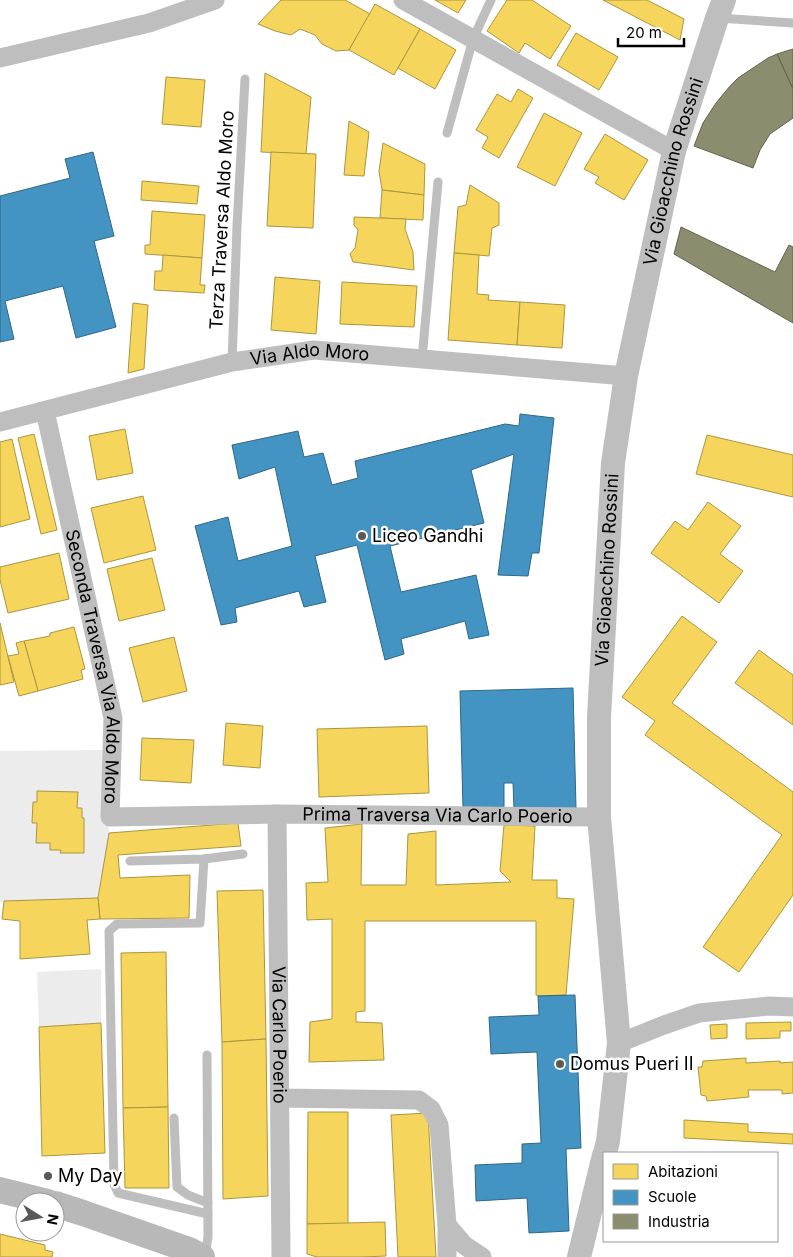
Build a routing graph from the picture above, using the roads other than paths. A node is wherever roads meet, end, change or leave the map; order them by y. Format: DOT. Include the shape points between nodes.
graph roads {
  1 [pos="215,0"];
  2 [pos="403,0"];
  3 [pos="491,0"];
  4 [pos="720,9"];
  5 [pos="793,24"];
  6 [pos="473,39"];
  7 [pos="0,58"];
  8 [pos="245,79"];
  9 [pos="447,133"];
  10 [pos="674,151"];
  11 [pos="438,182"];
  12 [pos="422,359"];
  13 [pos="232,362"];
  14 [pos="626,376"];
  15 [pos="45,411"];
  16 [pos="0,422"];
  17 [pos="278,814"];
  18 [pos="599,817"];
  19 [pos="243,854"];
  20 [pos="204,859"];
  21 [pos="130,860"];
  22 [pos="793,1007"];
  23 [pos="619,1043"];
  24 [pos="207,1055"];
  25 [pos="280,1098"];
  26 [pos="174,1118"];
  27 [pos="605,1152"];
  28 [pos="603,1158"];
  29 [pos="0,1190"];
  30 [pos="15,1194"];
  31 [pos="208,1203"];
  32 [pos="65,1207"];
  33 [pos="208,1214"];
  34 [pos="447,1225"];
  35 [pos="203,1257"];
  36 [pos="281,1257"];
  37 [pos="447,1257"];
  38 [pos="482,1257"];
  39 [pos="579,1257"];
  1 -- 7 [label="street" via="149,23"];
  2 -- 6 [label="street"];
  3 -- 6 [label="lane"];
  4 -- 5 [label="lane"];
  4 -- 10 [label="street, Via Gioacchino Rossini"];
  6 -- 9 [label="lane"];
  6 -- 10 [label="street"];
  8 -- 13 [label="lane, Terza Traversa Aldo Moro"];
  10 -- 14 [label="street, Via Gioacchino Rossini"];
  11 -- 12 [label="lane"];
  12 -- 13 [label="street, Via Aldo Moro" via="314,350"];
  12 -- 14 [label="street, Via Aldo Moro"];
  13 -- 15 [label="street, Via Aldo Moro"];
  14 -- 18 [label="street, Via Gioacchino Rossini" via="613,463 599,717"];
  15 -- 16 [label="street, Via Aldo Moro"];
  15 -- 17 [label="street, Seconda Traversa Via Aldo Moro" via="112,718 110,817"];
  17 -- 18 [label="street, Prima Traversa Via Carlo Poerio"];
  17 -- 25 [label="street, Via Carlo Poerio"];
  18 -- 23 [label="street, Via Gioacchino Rossini"];
  19 -- 20 [label="lane"];
  20 -- 21 [label="lane"];
  20 -- 33 [label="lane" via="200,924 117,924 109,931 114,1184 118,1193"];
  22 -- 23 [label="street" via="769,1006 699,1014"];
  23 -- 27 [label="street, Via Gioacchino Rossini"];
  24 -- 31 [label="lane"];
  25 -- 34 [label="street" via="419,1100 431,1109 440,1125"];
  25 -- 36 [label="street, Via Carlo Poerio"];
  26 -- 31 [label="lane" via="177,1186 188,1195"];
  28 -- 39 [label="street, Via Gioacchino Rossini"];
  29 -- 30 [label="main road"];
  31 -- 33 [label="lane"];
  32 -- 35 [label="main road"];
  33 -- 35 [label="lane" via="208,1236"];
  34 -- 37 [label="street"];
  34 -- 38 [label="street" via="464,1245"];
}
